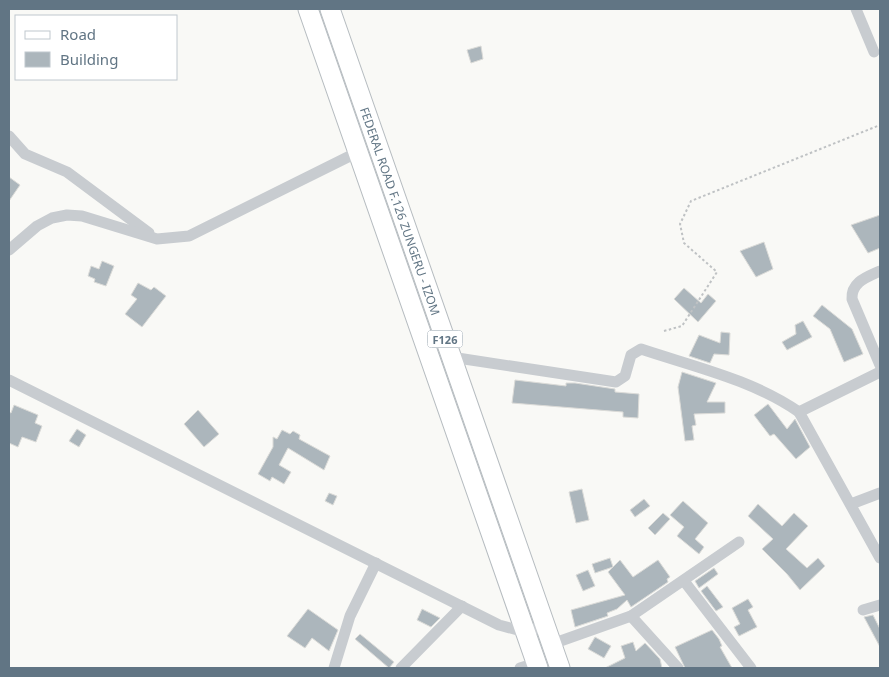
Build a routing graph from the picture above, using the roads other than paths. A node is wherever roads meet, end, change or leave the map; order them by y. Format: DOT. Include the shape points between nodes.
graph roads {
  1 [pos="308,9"];
  2 [pos="330,9"];
  3 [pos="856,9"];
  4 [pos="874,52"];
  5 [pos="9,136"];
  6 [pos="358,152"];
  7 [pos="157,239"];
  8 [pos="9,250"];
  9 [pos="880,271"];
  10 [pos="451,357"];
  11 [pos="880,365"];
  12 [pos="880,372"];
  13 [pos="9,380"];
  14 [pos="799,412"];
  15 [pos="880,493"];
  16 [pos="851,504"];
  17 [pos="739,542"];
  18 [pos="880,558"];
  19 [pos="376,563"];
  20 [pos="684,581"];
  21 [pos="880,605"];
  22 [pos="462,606"];
  23 [pos="863,610"];
  24 [pos="631,616"];
  25 [pos="545,626"];
  26 [pos="525,632"];
  27 [pos="552,644"];
  28 [pos="531,667"];
  29 [pos="334,668"];
  30 [pos="401,668"];
  31 [pos="560,668"];
  32 [pos="678,668"];
  33 [pos="751,668"];
  1 -- 6 [label="main road, FEDERAL ROAD F.126 ZUNGERU - IZOM / F126"];
  2 -- 10 [label="main road, FEDERAL ROAD F.126 ZUNGERU - IZOM / F126"];
  3 -- 4 [label="street"];
  5 -- 7 [label="street" via="25,154 67,172"];
  6 -- 7 [label="street" via="206,230 189,236"];
  6 -- 26 [label="main road, FEDERAL ROAD F.126 ZUNGERU - IZOM / F126"];
  7 -- 8 [label="street" via="82,216 67,215 52,218 38,226"];
  9 -- 11 [label="street" via="860,281 852,292 852,299"];
  10 -- 14 [label="street" via="616,382 625,376 631,355 641,349 754,387"];
  10 -- 25 [label="main road, FEDERAL ROAD F.126 ZUNGERU - IZOM / F126"];
  12 -- 14 [label="street"];
  13 -- 19 [label="street"];
  14 -- 16 [label="street"];
  15 -- 16 [label="street"];
  16 -- 18 [label="street"];
  17 -- 20 [label="street"];
  19 -- 22 [label="street"];
  19 -- 29 [label="street" via="350,616"];
  20 -- 24 [label="street"];
  20 -- 33 [label="street"];
  21 -- 23 [label="street"];
  22 -- 26 [label="street" via="499,624"];
  22 -- 30 [label="street"];
  24 -- 27 [label="street"];
  24 -- 32 [label="street"];
  25 -- 26 [label="street"];
  25 -- 27 [label="main road, FEDERAL ROAD F.126 ZUNGERU - IZOM / F126"];
  26 -- 28 [label="main road, FEDERAL ROAD F.126 ZUNGERU - IZOM / F126"];
  27 -- 31 [label="main road, FEDERAL ROAD F.126 ZUNGERU - IZOM / F126"];
}
